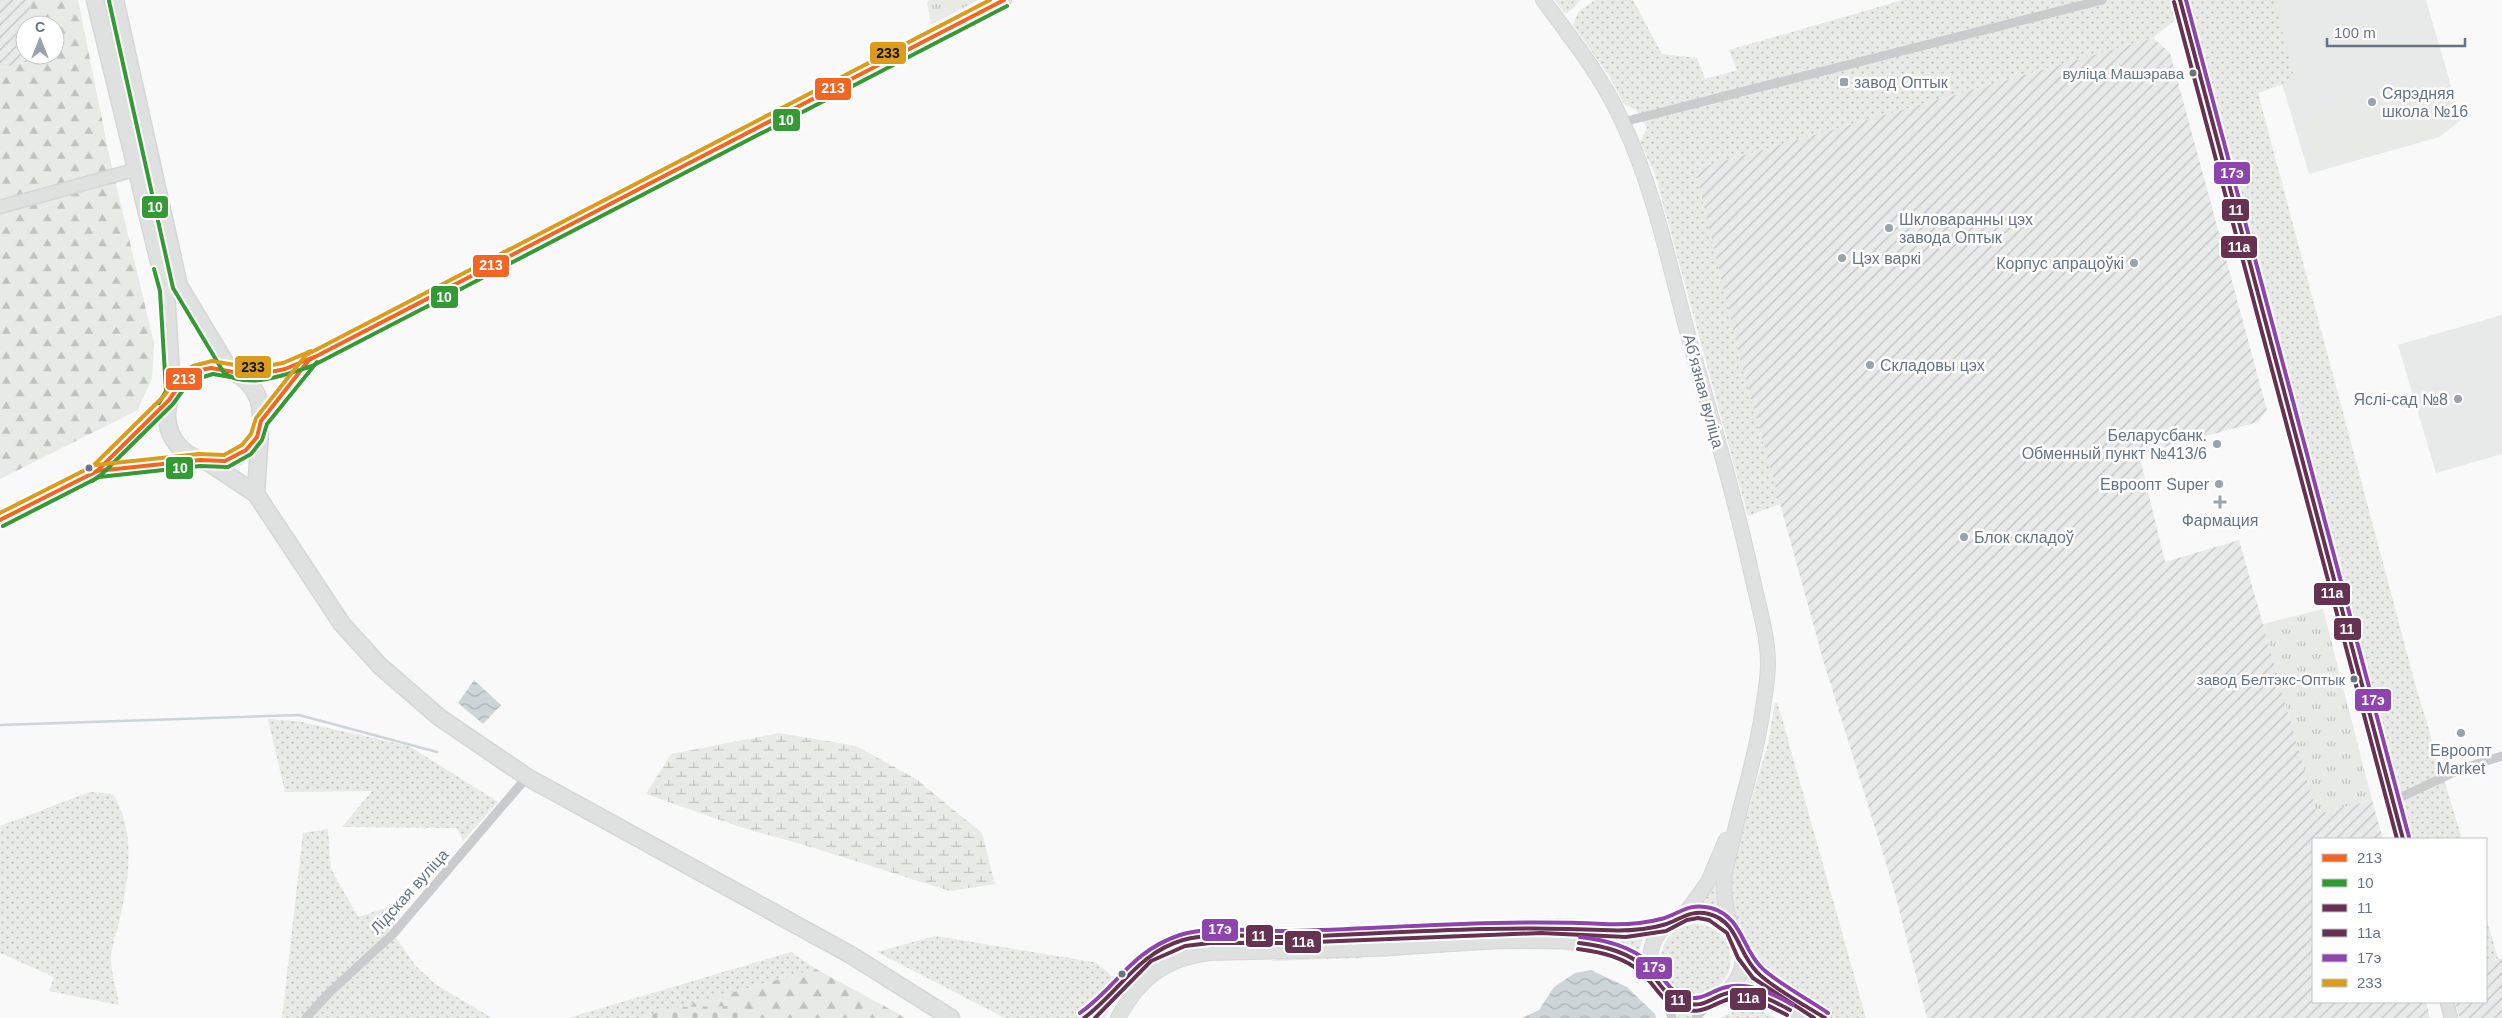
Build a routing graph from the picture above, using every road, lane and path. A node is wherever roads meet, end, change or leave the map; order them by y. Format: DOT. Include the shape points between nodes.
graph roads {
  1 [pos="95,0"];
  2 [pos="115,0"];
  3 [pos="1004,0"];
  4 [pos="1543,0"];
  5 [pos="2102,0"];
  6 [pos="2180,0"];
  7 [pos="1623,122"];
  8 [pos="136,169"];
  9 [pos="155,170"];
  10 [pos="0,207"];
  11 [pos="309,360"];
  12 [pos="232,371"];
  13 [pos="171,397"];
  14 [pos="261,425"];
  15 [pos="204,461"];
  16 [pos="97,470"];
  17 [pos="256,494"];
  18 [pos="0,520"];
  19 [pos="2502,756"];
  20 [pos="527,777"];
  21 [pos="2393,801"];
  22 [pos="1740,807"];
  23 [pos="2403,838"];
  24 [pos="1685,914"];
  25 [pos="1664,925"];
  26 [pos="1732,929"];
  27 [pos="1743,955"];
  28 [pos="1653,976"];
  29 [pos="1665,992"];
  30 [pos="1728,993"];
  31 [pos="1709,1003"];
  32 [pos="2447,1003"];
  33 [pos="306,1018"];
  34 [pos="951,1018"];
  35 [pos="1084,1018"];
  36 [pos="1118,1018"];
  37 [pos="1672,1018"];
  38 [pos="1696,1018"];
  39 [pos="1802,1018"];
  40 [pos="1825,1018"];
  41 [pos="2451,1018"];
  1 -- 8 [label="highway"];
  2 -- 9 [label="highway"];
  3 -- 11 [label="main road"];
  4 -- 7 [label="main road, Абʼязная вуліца" via="1597,76"];
  5 -- 7 [label="street"];
  6 -- 21 [label="street" via="2241,240"];
  7 -- 22 [label="main road, Абʼязная вуліца" via="1651,200 1741,527 1765,635 1768,664 1757,747"];
  8 -- 9 [label="street" via="149,167"];
  8 -- 10 [label="street"];
  8 -- 13 [label="highway" via="166,290"];
  9 -- 12 [label="highway" via="180,286"];
  11 -- 12 [label="main road" via="264,374"];
  11 -- 14 [label="main road"];
  12 -- 13 [label="highway" via="212,367 196,371 182,380"];
  12 -- 14 [label="highway" via="254,389 261,404"];
  13 -- 15 [label="highway" via="167,417 170,433 179,447"];
  13 -- 16 [label="highway"];
  14 -- 15 [label="highway" via="252,444 240,455 225,461"];
  14 -- 17 [label="highway"];
  15 -- 16 [label="highway"];
  15 -- 17 [label="highway"];
  16 -- 18 [label="highway"];
  17 -- 20 [label="highway" via="342,624 380,666 440,717"];
  19 -- 21 [label="street" via="2461,769"];
  20 -- 33 [label="street, Лідская вуліца" via="393,934 328,993"];
  20 -- 34 [label="highway" via="851,955"];
  21 -- 23 [label="street"];
  22 -- 24 [label="main road, Абʼязная вуліца" via="1708,882"];
  22 -- 26 [label="main road, Абʼязная вуліца" via="1724,878 1724,901"];
  24 -- 25 [label="main road, Абʼязная вуліца"];
  24 -- 26 [label="main road, Абʼязная вуліца" via="1711,914"];
  25 -- 28 [label="main road" via="1654,940 1650,958"];
  25 -- 35 [label="main road, Абʼязная вуліца" via="1626,931 1540,927 1183,940 1148,956 1099,1007"];
  26 -- 27 [label="main road, Абʼязная вуліца"];
  27 -- 30 [label="main road" via="1740,976"];
  27 -- 40 [label="street, Абʼязная вуліца" via="1771,984"];
  28 -- 29 [label="main road"];
  28 -- 36 [label="main road" via="1624,953 1604,945 1554,941 1209,953 1190,955 1162,967 1135,990"];
  29 -- 31 [label="main road" via="1678,1001 1693,1005"];
  29 -- 37 [label="street"];
  30 -- 31 [label="main road"];
  30 -- 39 [label="street" via="1752,994 1773,1000"];
  31 -- 38 [label="street"];
  32 -- 41 [label="street"];
}
